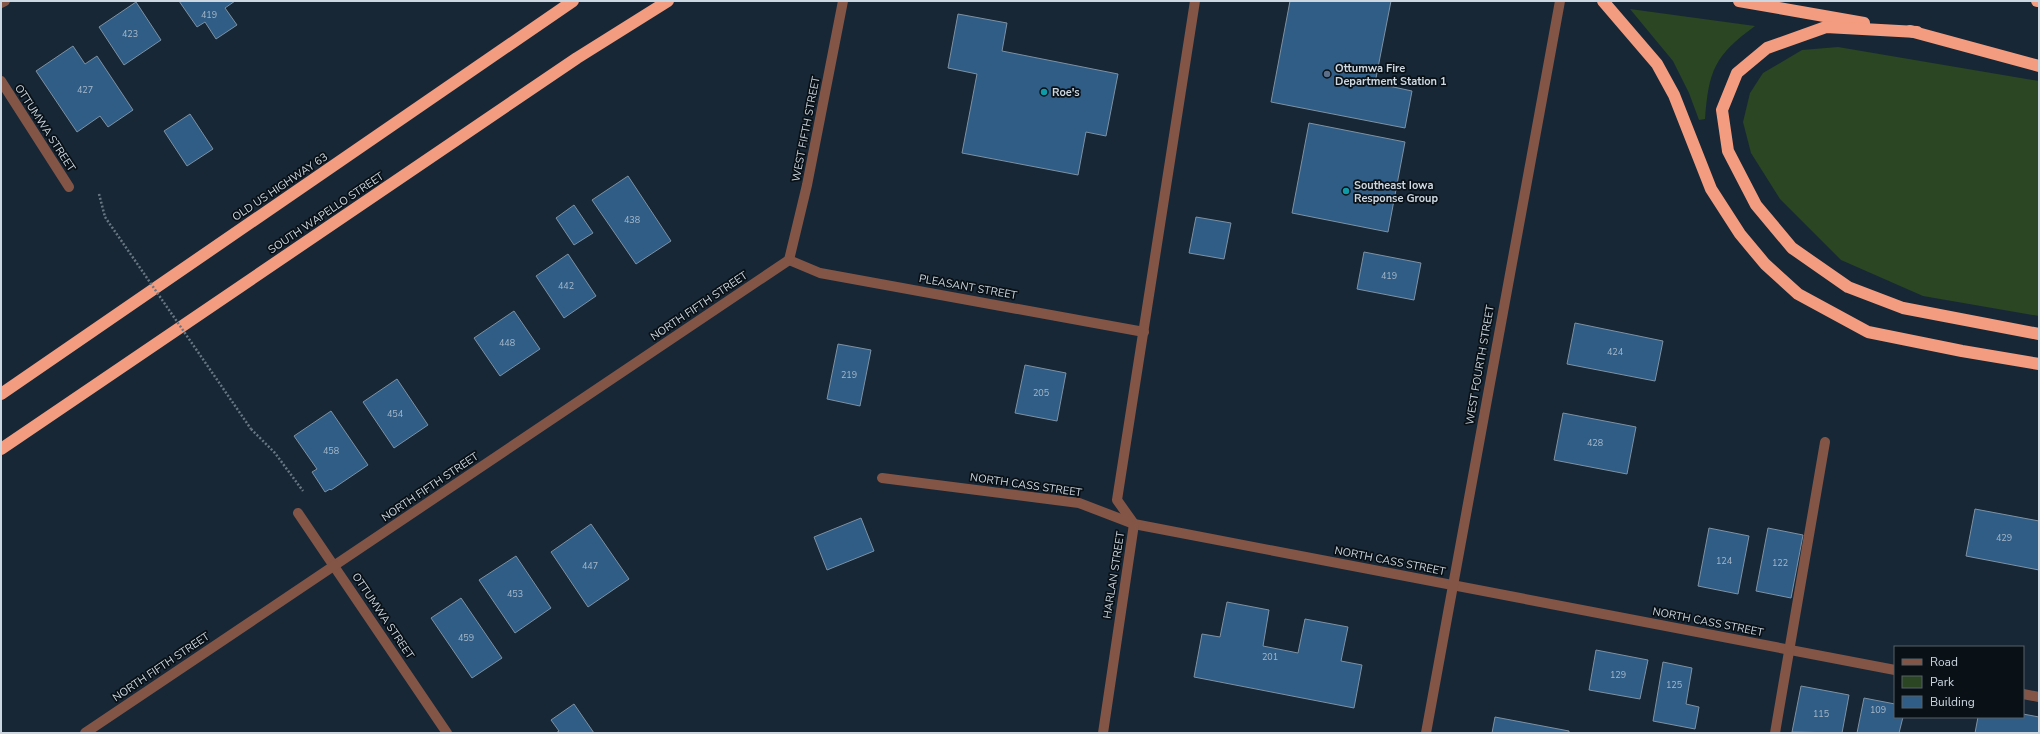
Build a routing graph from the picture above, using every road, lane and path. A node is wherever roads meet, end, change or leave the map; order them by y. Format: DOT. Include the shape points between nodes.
graph roads {
  1 [pos="5,1"];
  2 [pos="573,1"];
  3 [pos="668,1"];
  4 [pos="843,1"];
  5 [pos="1195,1"];
  6 [pos="1560,1"];
  7 [pos="1603,1"];
  8 [pos="1739,1"];
  9 [pos="1,4"];
  10 [pos="1917,32"];
  11 [pos="2039,66"];
  12 [pos="1,82"];
  13 [pos="69,187"];
  14 [pos="98,194"];
  15 [pos="789,260"];
  16 [pos="1144,332"];
  17 [pos="2039,334"];
  18 [pos="2039,364"];
  19 [pos="1,394"];
  20 [pos="251,429"];
  21 [pos="1825,442"];
  22 [pos="1,449"];
  23 [pos="882,478"];
  24 [pos="298,513"];
  25 [pos="1134,524"];
  26 [pos="335,566"];
  27 [pos="1452,585"];
  28 [pos="1789,650"];
  29 [pos="1894,670"];
  30 [pos="2024,694"];
  31 [pos="2039,697"];
  32 [pos="85,733"];
  33 [pos="447,733"];
  34 [pos="1103,733"];
  35 [pos="1426,733"];
  36 [pos="1775,733"];
  1 -- 9 [label="street"];
  2 -- 19 [label="highway, OLD US HIGHWAY 63"];
  3 -- 22 [label="highway, SOUTH WAPELLO STREET" via="577,58"];
  4 -- 15 [label="street, WEST FIFTH STREET" via="807,185"];
  5 -- 16 [label="street, HARLAN STREET"];
  6 -- 27 [label="street, WEST FOURTH STREET"];
  7 -- 18 [label="highway" via="1657,64 1674,95 1711,189 1740,234 1765,264 1798,294 1868,332"];
  8 -- 10 [label="highway"];
  10 -- 11 [label="highway"];
  10 -- 17 [label="highway" via="1826,28 1767,48 1737,73 1722,110 1728,151 1756,205 1792,248 1848,287 1903,308"];
  12 -- 13 [label="street, OTTUMWA STREET"];
  14 -- 20 [label="path, bridge" via="105,217"];
  15 -- 16 [label="street, PLEASANT STREET" via="820,273"];
  15 -- 26 [label="street, NORTH FIFTH STREET"];
  16 -- 25 [label="street, HARLAN STREET" via="1117,500"];
  21 -- 28 [label="street"];
  23 -- 25 [label="street, NORTH CASS STREET" via="1079,503"];
  24 -- 26 [label="street, OTTUMWA STREET"];
  25 -- 27 [label="street, NORTH CASS STREET"];
  25 -- 34 [label="street, HARLAN STREET"];
  26 -- 32 [label="street, NORTH FIFTH STREET"];
  26 -- 33 [label="street, OTTUMWA STREET"];
  27 -- 28 [label="street, NORTH CASS STREET"];
  27 -- 35 [label="street, WEST FOURTH STREET"];
  28 -- 29 [label="street, NORTH CASS STREET"];
  28 -- 36 [label="street"];
  30 -- 31 [label="street"];
}
